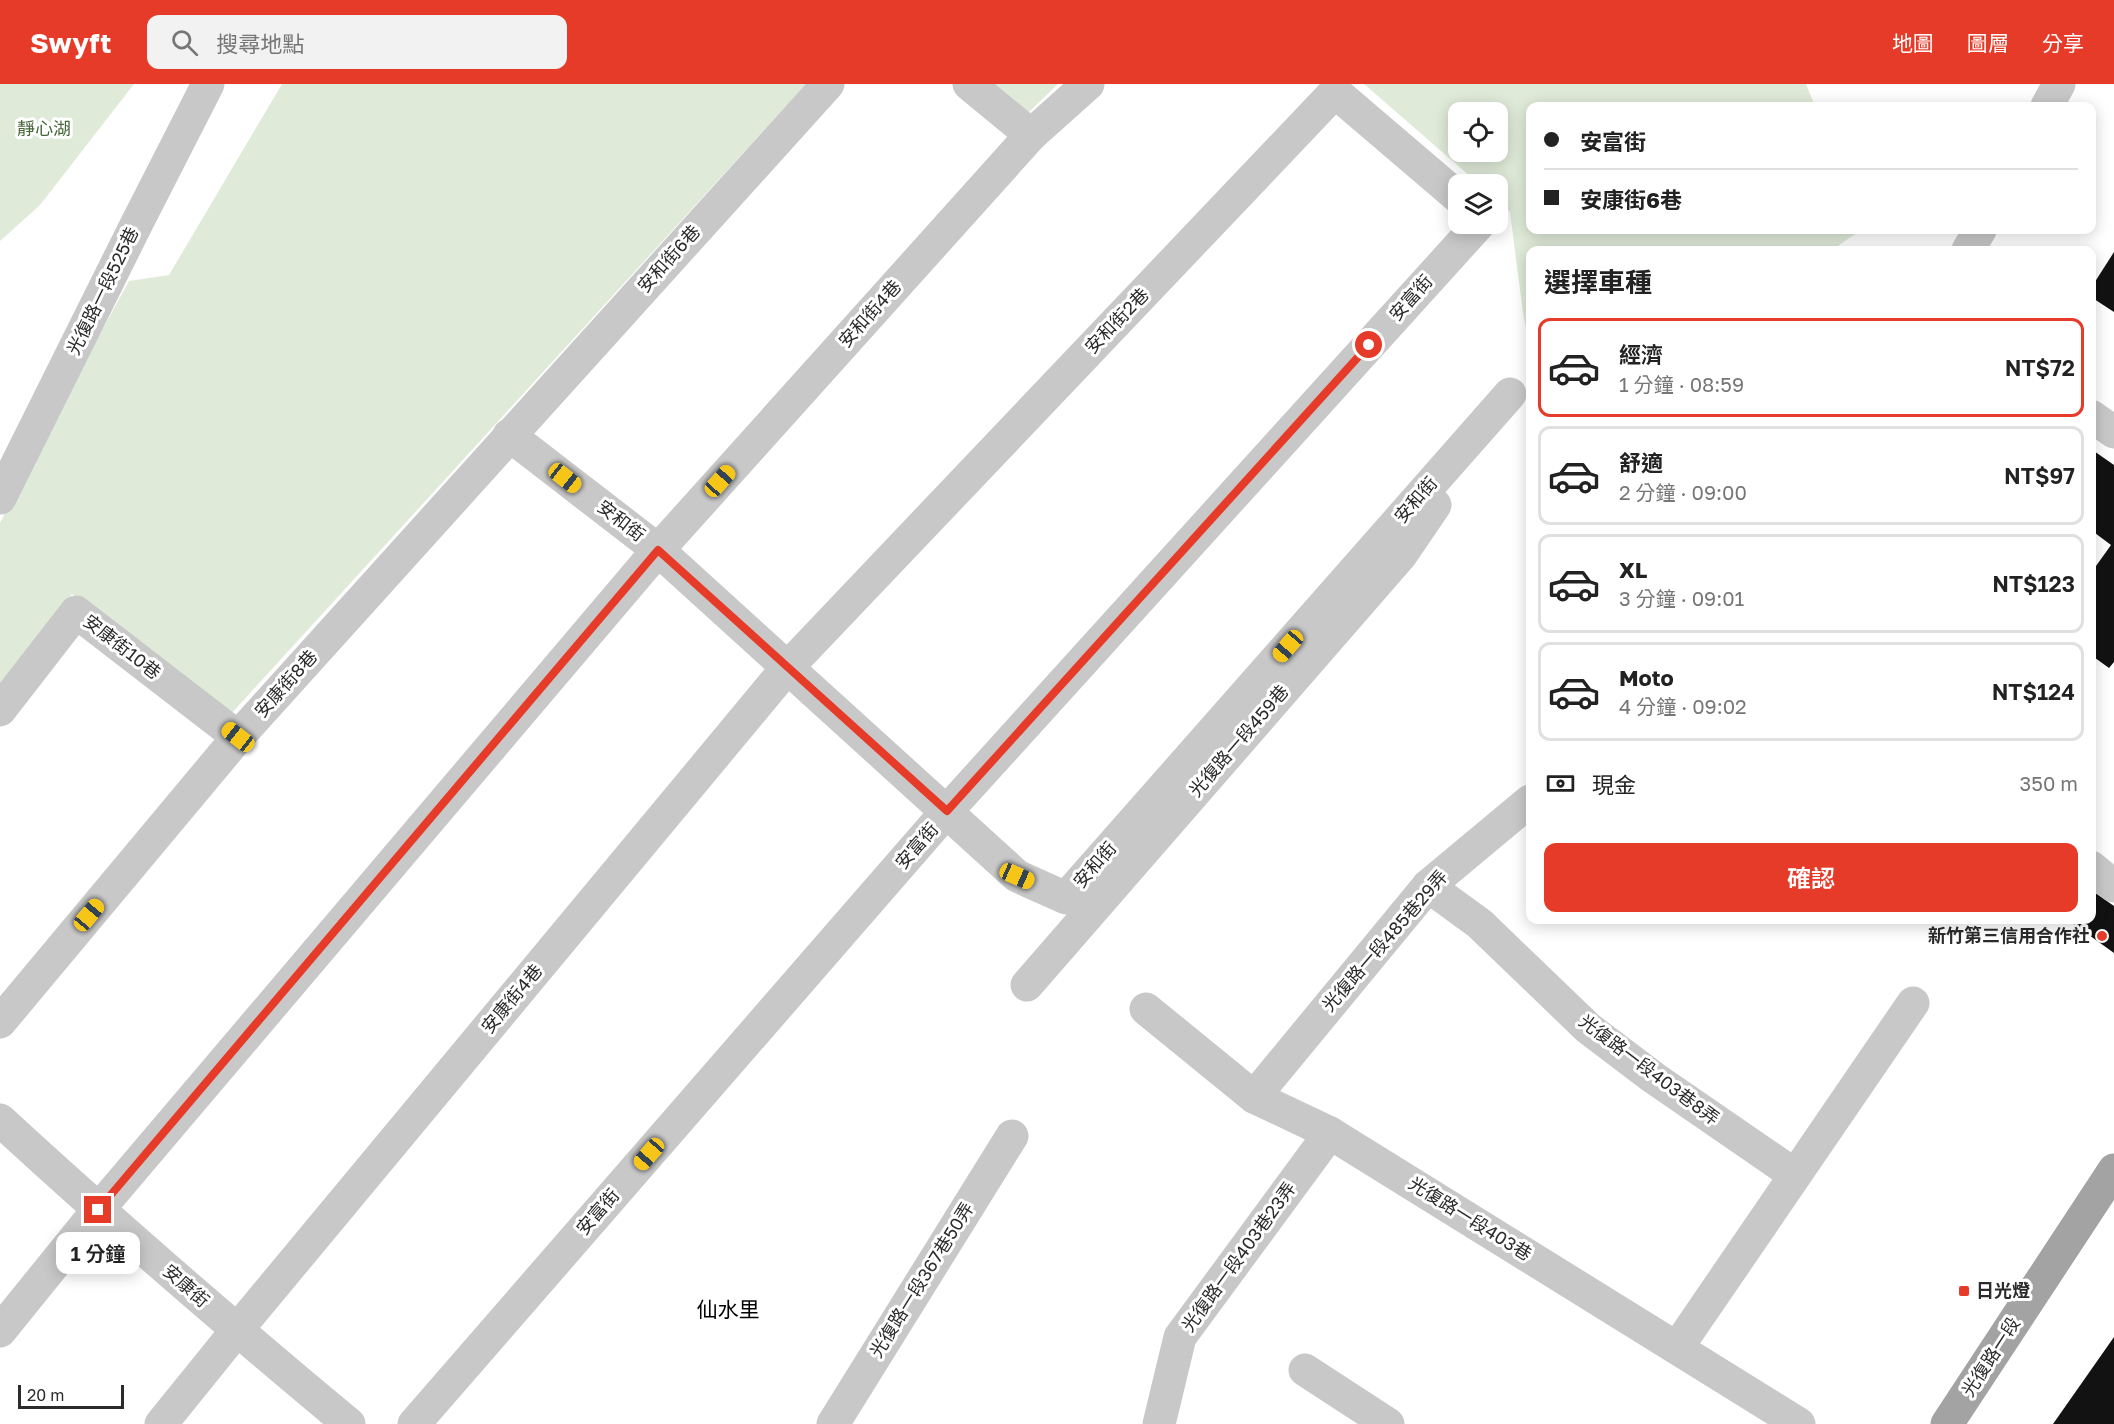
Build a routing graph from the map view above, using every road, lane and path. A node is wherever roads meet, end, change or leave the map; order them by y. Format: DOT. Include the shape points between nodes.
graph roads {
  1 [pos="208,84"];
  2 [pos="828,84"];
  3 [pos="969,84"];
  4 [pos="1088,84"];
  5 [pos="2059,84"];
  6 [pos="2049,102"];
  7 [pos="1031,135"];
  8 [pos="1448,188"];
  9 [pos="1470,234"];
  10 [pos="1520,402"];
  11 [pos="2096,419"];
  12 [pos="2114,432"];
  13 [pos="509,435"];
  14 [pos="0,498"];
  15 [pos="658,550"];
  16 [pos="787,668"];
  17 [pos="0,710"];
  18 [pos="238,737"];
  19 [pos="1526,804"];
  20 [pos="947,811"];
  21 [pos="2096,871"];
  22 [pos="1428,886"];
  23 [pos="2114,886"];
  24 [pos="1027,985"];
  25 [pos="1913,1003"];
  26 [pos="1146,1009"];
  27 [pos="0,1022"];
  28 [pos="1254,1096"];
  29 [pos="0,1120"];
  30 [pos="1330,1133"];
  31 [pos="1012,1136"];
  32 [pos="2114,1170"];
  33 [pos="1795,1176"];
  34 [pos="98,1210"];
  35 [pos="237,1330"];
  36 [pos="0,1331"];
  37 [pos="1677,1348"];
  38 [pos="1305,1370"];
  39 [pos="161,1424"];
  40 [pos="349,1424"];
  41 [pos="414,1424"];
  42 [pos="833,1424"];
  43 [pos="1160,1424"];
  44 [pos="1388,1424"];
  45 [pos="1799,1424"];
  46 [pos="1947,1424"];
  1 -- 14 [label="street, 光復路一段525巷"];
  2 -- 13 [label="street, 安和街6巷"];
  3 -- 7 [label="street"];
  4 -- 7 [label="street, 安和街4巷"];
  5 -- 6 [label="street"];
  7 -- 15 [label="street, 安和街4巷"];
  8 -- 16 [label="street, 安和街2巷" via="1335,92"];
  9 -- 20 [label="street, 安富街"];
  10 -- 20 [label="street, 安和街" via="1066,898 1017,876"];
  10 -- 24 [label="street, 光復路一段459巷" via="1401,555"];
  11 -- 12 [label="street"];
  13 -- 15 [label="street, 安和街"];
  13 -- 18 [label="street, 安康街8巷"];
  15 -- 16 [label="street, 安和街"];
  15 -- 34 [label="street, 安和街4巷"];
  16 -- 20 [label="street, 安和街"];
  16 -- 35 [label="street, 安康街4巷"];
  17 -- 18 [label="street, 安康街10巷" via="76,612"];
  18 -- 27 [label="street, 安康街8巷"];
  19 -- 22 [label="street, 光復路一段485巷29弄"];
  20 -- 41 [label="street, 安富街"];
  21 -- 23 [label="street"];
  22 -- 28 [label="street, 光復路一段485巷29弄"];
  22 -- 33 [label="street, 光復路一段403巷8弄" via="1480,924 1588,1028"];
  25 -- 33 [label="street"];
  26 -- 28 [label="street, 光復路一段403巷"];
  28 -- 30 [label="street, 光復路一段403巷"];
  29 -- 34 [label="street, 安康街"];
  30 -- 37 [label="street, 光復路一段403巷"];
  30 -- 43 [label="street, 光復路一段403巷23弄" via="1180,1337"];
  31 -- 42 [label="street, 光復路一段367巷50弄"];
  32 -- 46 [label="main road, 光復路一段"];
  33 -- 37 [label="street"];
  34 -- 35 [label="street, 安康街"];
  34 -- 36 [label="street, 安和街4巷"];
  35 -- 39 [label="street, 安康街4巷"];
  35 -- 40 [label="street, 安康街"];
  37 -- 45 [label="street, 光復路一段403巷"];
  38 -- 44 [label="street"];
}
